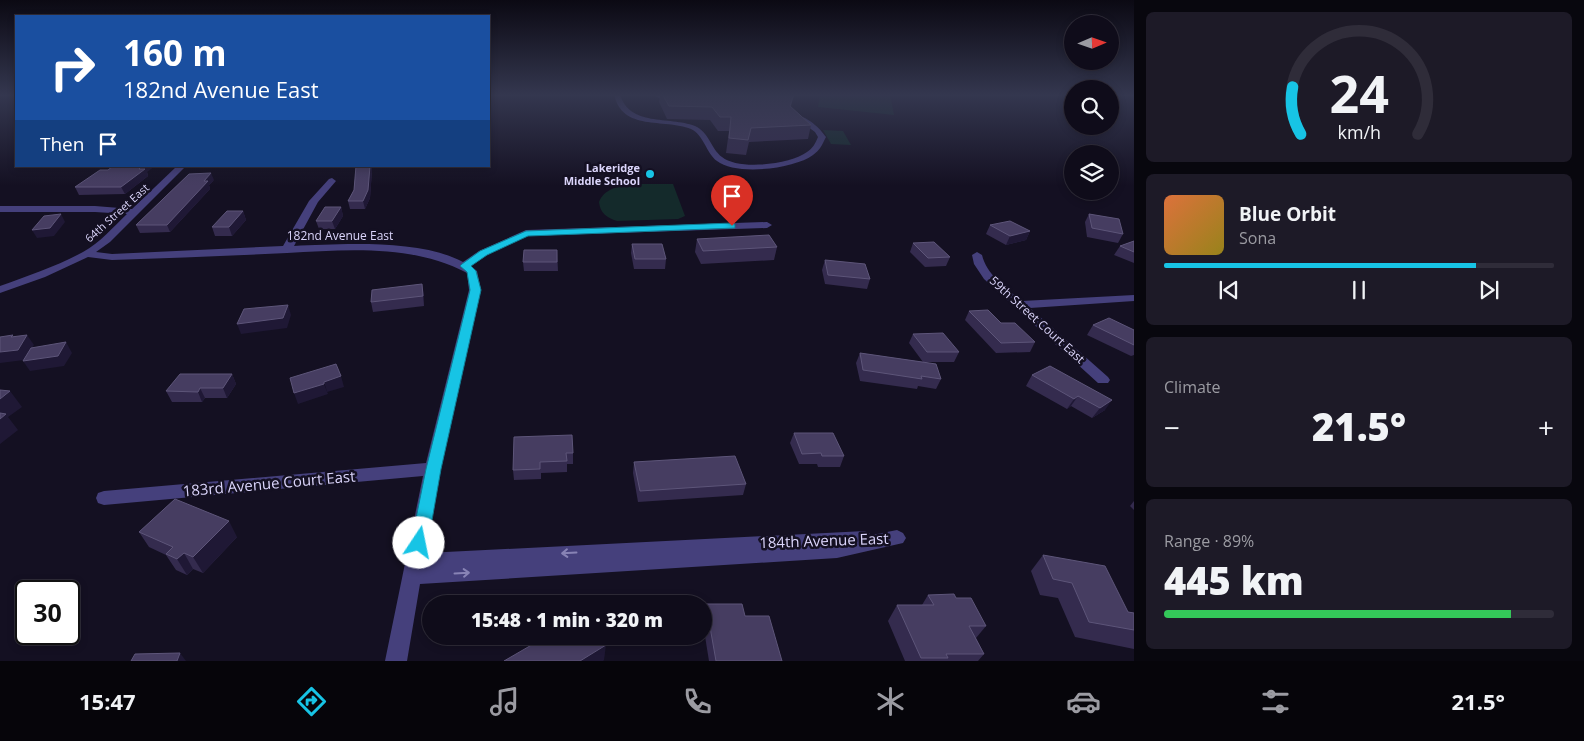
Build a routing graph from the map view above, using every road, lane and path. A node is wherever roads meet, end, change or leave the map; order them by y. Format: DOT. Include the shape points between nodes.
graph roads {
  1 [pos="682,125"];
  2 [pos="807,125"];
  3 [pos="181,167"];
  4 [pos="332,181"];
  5 [pos="0,210"];
  6 [pos="136,212"];
  7 [pos="766,225"];
  8 [pos="286,250"];
  9 [pos="87,254"];
  10 [pos="977,255"];
  11 [pos="465,266"];
  12 [pos="0,290"];
  13 [pos="1134,298"];
  14 [pos="1020,304"];
  15 [pos="1103,380"];
  16 [pos="433,469"];
  17 [pos="104,498"];
  18 [pos="414,569"];
  19 [pos="396,661"];
  1 -- 2 [label="street" via="703,134 719,159 756,168 801,158 813,152 822,137"];
  3 -- 6 [label="street, 64th Street East"];
  4 -- 8 [label="street" via="314,201"];
  5 -- 6 [label="street"];
  6 -- 9 [label="street, 64th Street East"];
  7 -- 11 [label="street" via="526,233 483,253"];
  8 -- 9 [label="street, 182nd Avenue East" via="112,257"];
  8 -- 11 [label="street, 182nd Avenue East" via="350,248 404,251 436,256"];
  9 -- 12 [label="street, 182nd Avenue East"];
  10 -- 14 [label="street, 59th Street Court East" via="988,277"];
  11 -- 16 [label="street" via="472,271 476,290"];
  13 -- 14 [label="street"];
  14 -- 15 [label="street, 59th Street Court East"];
  16 -- 17 [label="street, 183rd Avenue Court East"];
  16 -- 18 [label="street"];
  18 -- 18 [label="street, 184th Avenue East, one-way" via="837,550 897,538 831,539"];
  18 -- 19 [label="street"];
}
